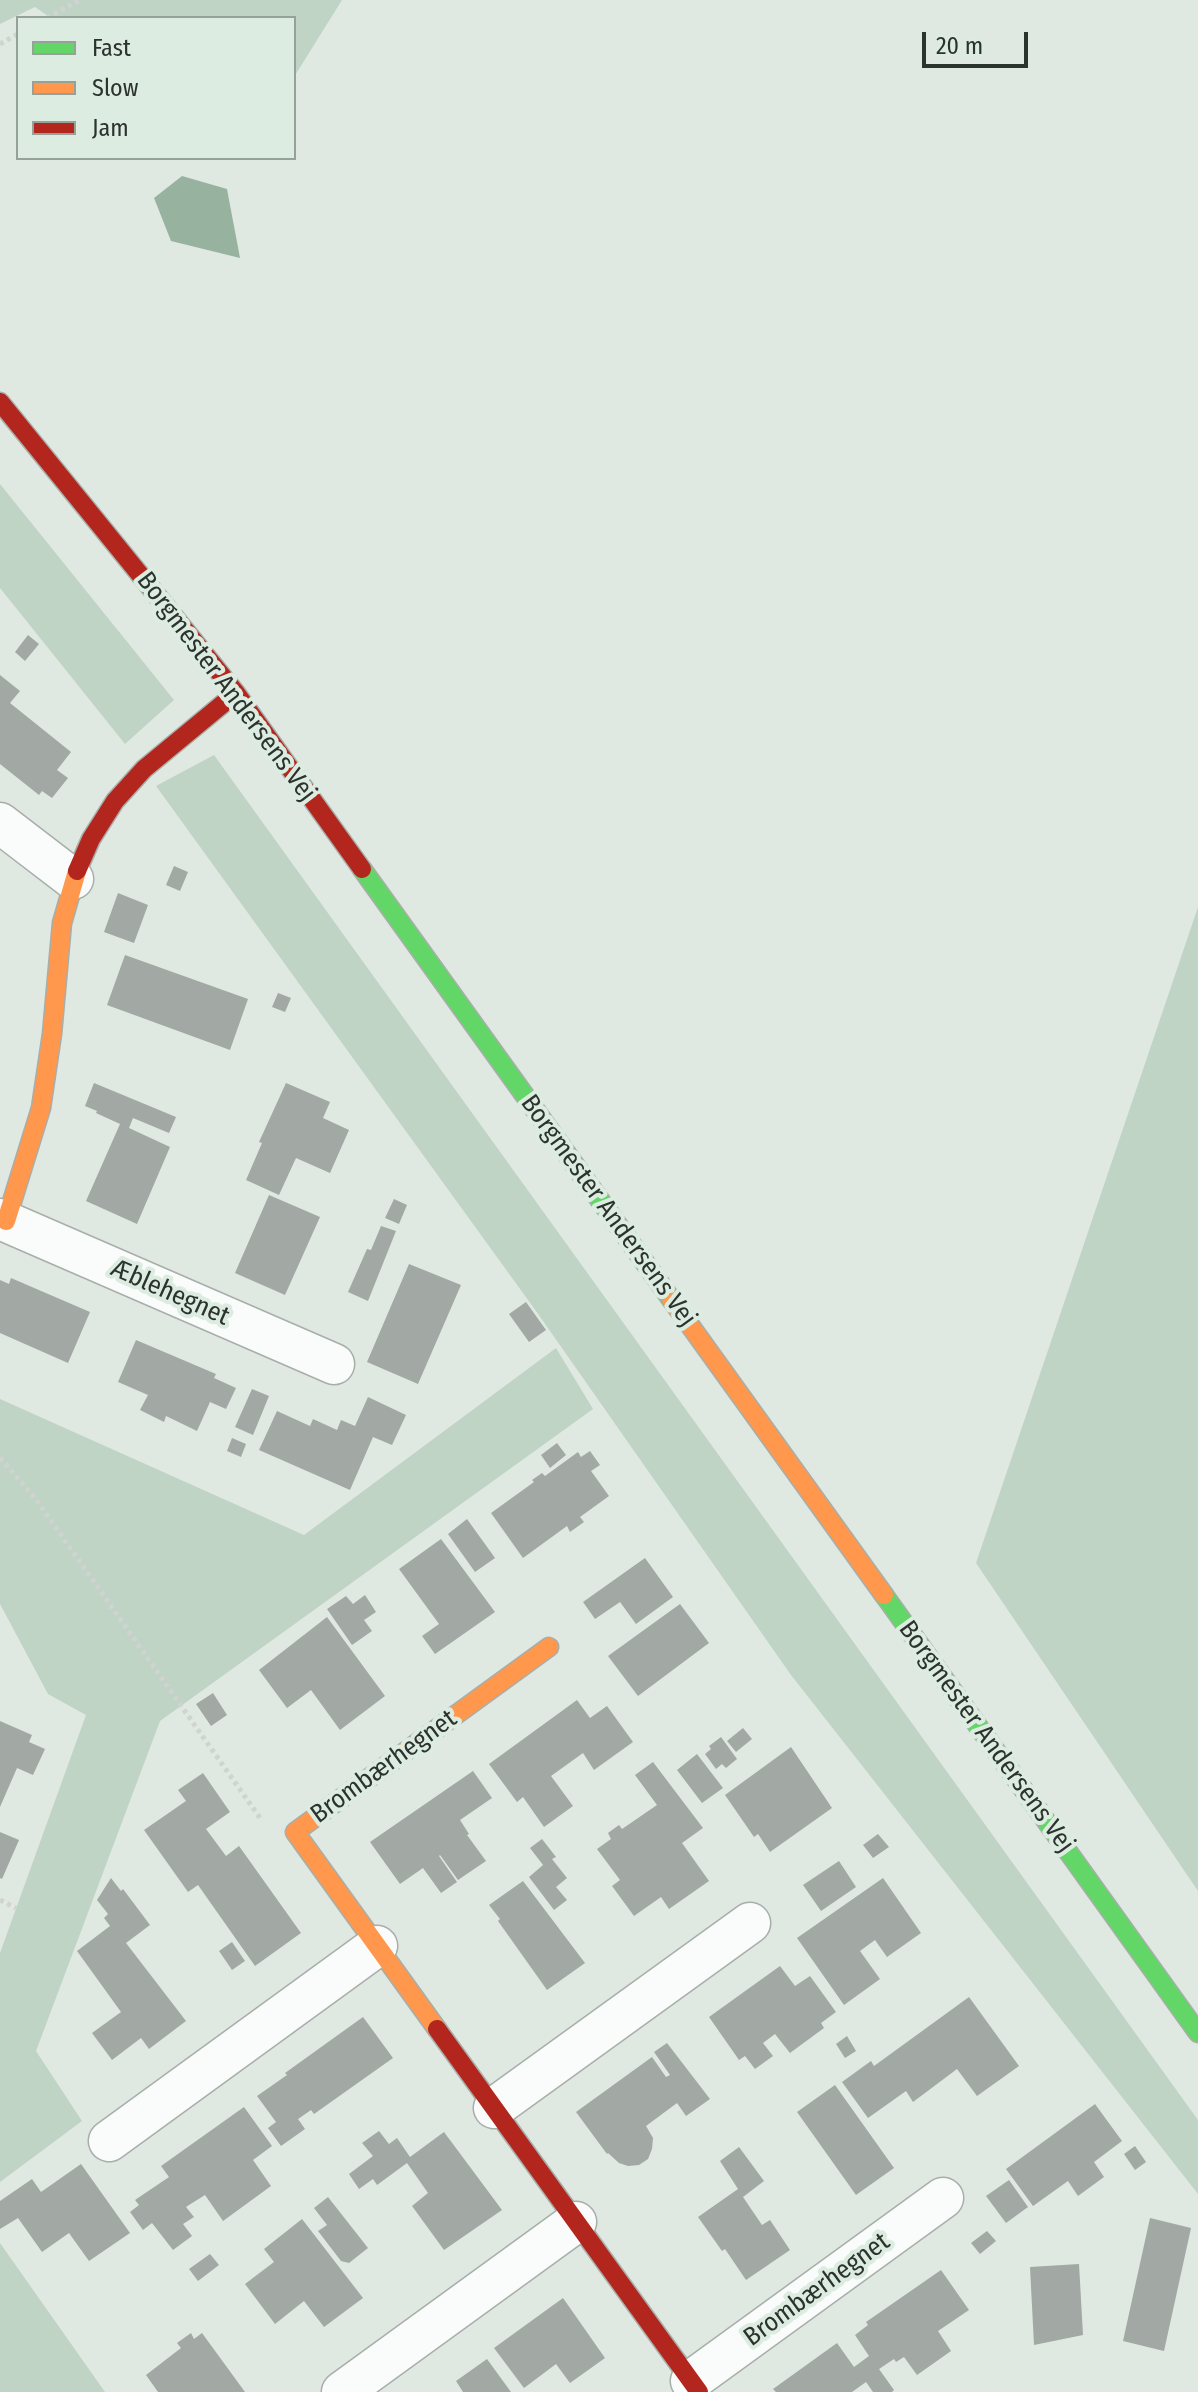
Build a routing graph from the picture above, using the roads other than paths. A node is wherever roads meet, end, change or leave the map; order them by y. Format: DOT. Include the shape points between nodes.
graph roads {
  1 [pos="0,402"];
  2 [pos="236,693"];
  3 [pos="0,823"];
  4 [pos="73,879"];
  5 [pos="3,1220"];
  6 [pos="334,1364"];
  7 [pos="549,1647"];
  8 [pos="750,1923"];
  9 [pos="377,1946"];
  10 [pos="1198,2033"];
  11 [pos="494,2108"];
  12 [pos="109,2141"];
  13 [pos="943,2198"];
  14 [pos="576,2222"];
  15 [pos="695,2386"];
  16 [pos="342,2392"];
  1 -- 2 [label="street, Borgmester Andersens Vej"];
  2 -- 4 [label="street, Æblehegnet" via="144,769 115,801"];
  2 -- 10 [label="street, Borgmester Andersens Vej"];
  3 -- 4 [label="street"];
  4 -- 5 [label="street, Æblehegnet" via="62,923 41,1108"];
  5 -- 6 [label="street, Æblehegnet"];
  7 -- 9 [label="street, Brombærhegnet" via="295,1832"];
  8 -- 11 [label="street"];
  9 -- 11 [label="street, Brombærhegnet"];
  9 -- 12 [label="street"];
  11 -- 14 [label="street, Brombærhegnet"];
  13 -- 15 [label="street, Brombærhegnet"];
  14 -- 15 [label="street, Brombærhegnet"];
  14 -- 16 [label="street"];
}
